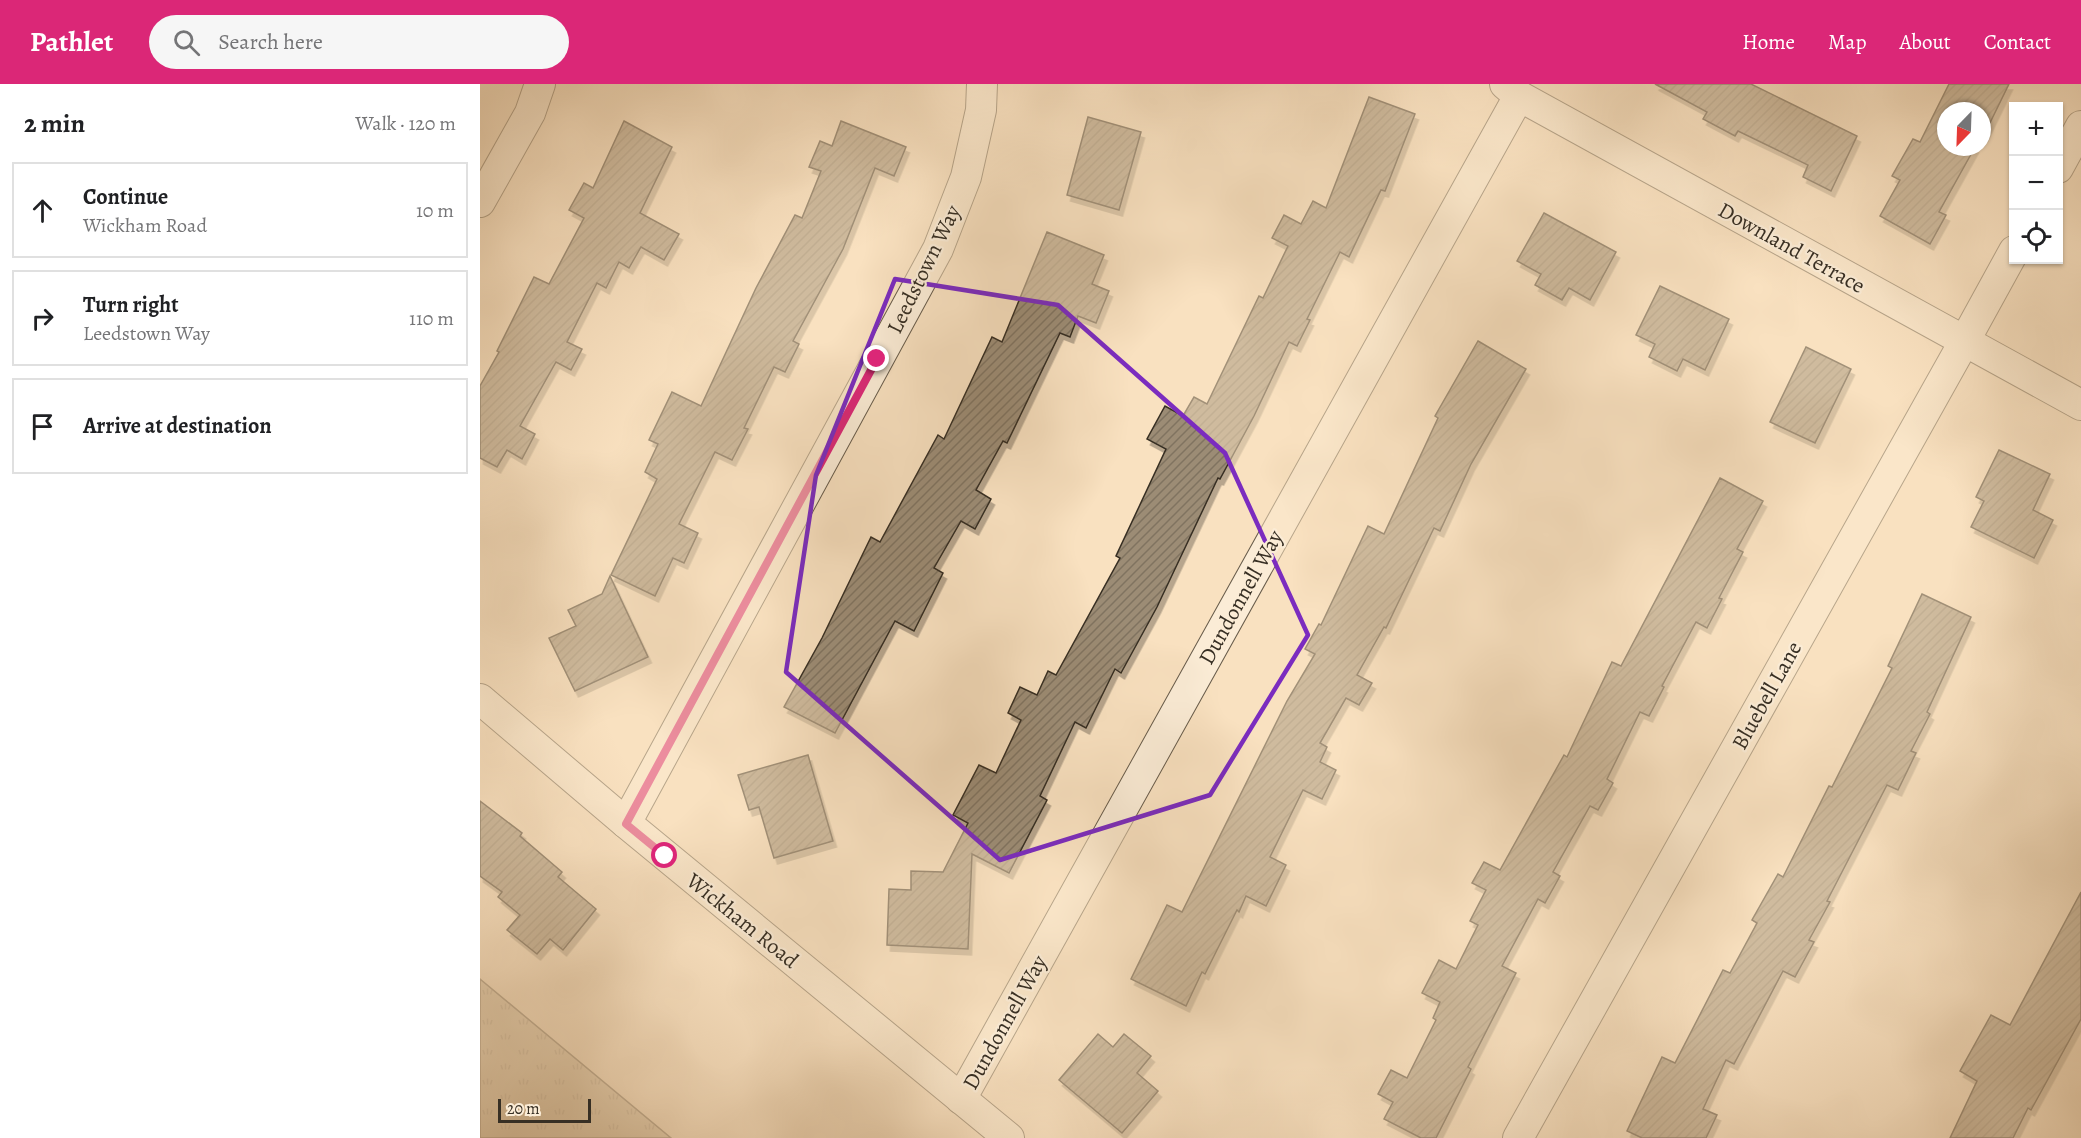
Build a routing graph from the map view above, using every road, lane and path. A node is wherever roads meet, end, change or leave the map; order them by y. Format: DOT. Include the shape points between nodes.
graph roads {
  1 [pos="540,84"];
  2 [pos="982,84"];
  3 [pos="1512,90"];
  4 [pos="2081,126"];
  5 [pos="2063,159"];
  6 [pos="480,202"];
  7 [pos="2009,258"];
  8 [pos="1964,342"];
  9 [pos="2081,405"];
  10 [pos="480,699"];
  11 [pos="626,824"];
  12 [pos="961,1099"];
  13 [pos="1009,1138"];
  14 [pos="1518,1138"];
  1 -- 6 [label="street" via="530,113"];
  2 -- 11 [label="street, Leedstown Way" via="981,110 966,177 938,249"];
  3 -- 8 [label="street, Downland Terrace"];
  3 -- 12 [label="street, Dundonnell Way"];
  4 -- 5 [label="street"];
  7 -- 8 [label="street, Bluebell Lane"];
  8 -- 9 [label="street, Downland Terrace"];
  8 -- 14 [label="street, Bluebell Lane"];
  10 -- 11 [label="street, Wickham Road"];
  11 -- 12 [label="street, Wickham Road"];
  12 -- 13 [label="street, Wickham Road"];
}
